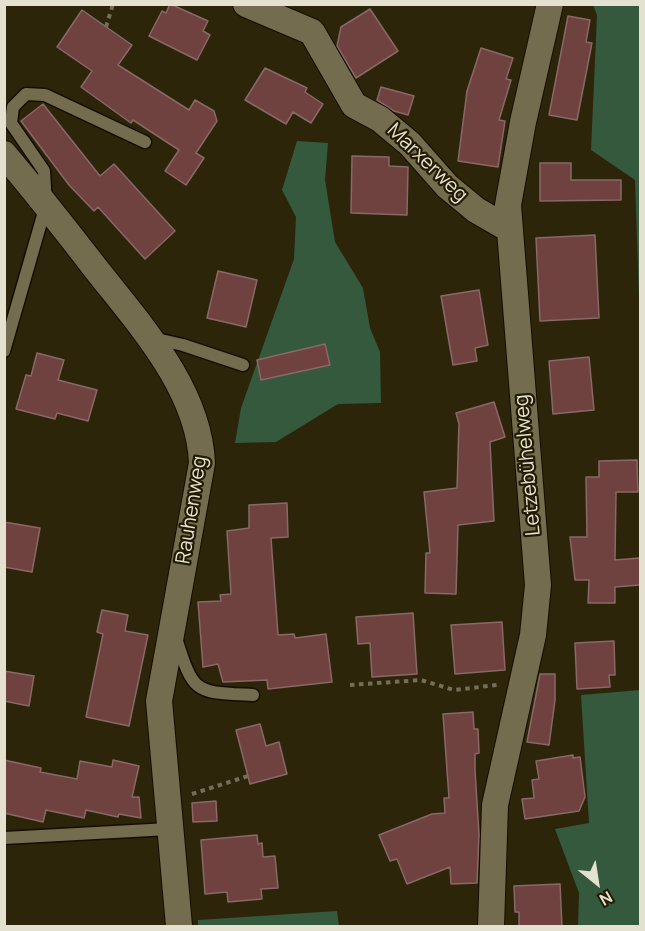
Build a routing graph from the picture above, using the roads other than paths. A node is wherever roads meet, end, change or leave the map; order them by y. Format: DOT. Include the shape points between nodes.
graph roads {
  1 [pos="246,4"];
  2 [pos="550,4"];
  3 [pos="145,142"];
  4 [pos="4,154"];
  5 [pos="46,205"];
  6 [pos="509,229"];
  7 [pos="149,337"];
  8 [pos="4,351"];
  9 [pos="243,365"];
  10 [pos="172,625"];
  11 [pos="253,695"];
  12 [pos="169,829"];
  13 [pos="4,838"];
  14 [pos="179,927"];
  15 [pos="491,927"];
  1 -- 6 [label="street, Marxerweg" via="312,32 354,105 380,119 410,144 447,186 476,210"];
  2 -- 6 [label="street, Letzebühelweg" via="523,122 508,205"];
  3 -- 5 [label="lane" via="45,95 26,94 13,108 11,123 44,171"];
  4 -- 5 [label="street, Rauhenweg"];
  5 -- 7 [label="street, Rauhenweg"];
  5 -- 8 [label="lane"];
  6 -- 15 [label="street, Letzebühelweg" via="538,585 533,635 495,805"];
  7 -- 9 [label="lane"];
  7 -- 10 [label="street, Rauhenweg" via="194,416 201,441 202,463"];
  10 -- 11 [label="lane" via="194,683 206,692"];
  10 -- 12 [label="street, Rauhenweg" via="159,701"];
  12 -- 13 [label="lane"];
  12 -- 14 [label="street, Rauhenweg"];
}
